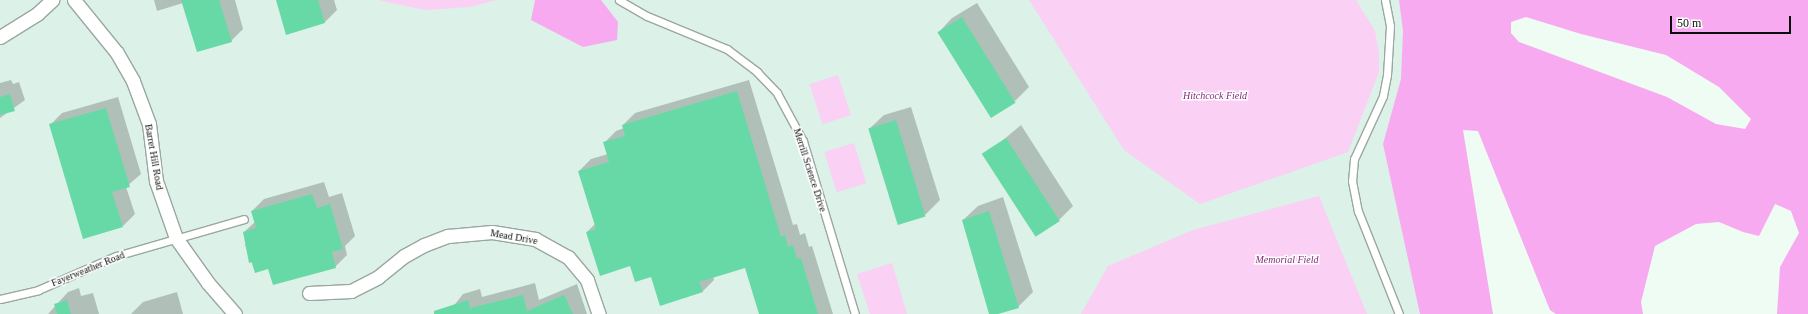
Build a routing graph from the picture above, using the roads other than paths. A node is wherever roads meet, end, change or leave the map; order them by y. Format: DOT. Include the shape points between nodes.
graph roads {
  1 [pos="52,0"];
  2 [pos="74,0"];
  3 [pos="619,0"];
  4 [pos="1385,0"];
  5 [pos="0,36"];
  6 [pos="244,219"];
  7 [pos="176,238"];
  8 [pos="309,293"];
  9 [pos="0,299"];
  10 [pos="235,314"];
  11 [pos="599,314"];
  12 [pos="855,314"];
  13 [pos="1399,314"];
  1 -- 5 [label="street" via="37,14"];
  2 -- 7 [label="street, Barret Hill Road" via="117,53 133,82 149,124 156,181"];
  3 -- 12 [label="lane, Merrill Science Drive" via="647,16 727,49 757,72 777,93 803,141"];
  4 -- 13 [label="lane" via="1390,26 1387,75 1383,96 1354,159 1352,181 1358,211"];
  6 -- 7 [label="lane, Fayerweather Road"];
  7 -- 9 [label="lane, Fayerweather Road" via="105,260 38,290"];
  7 -- 10 [label="street, Barret Hill Road" via="208,283"];
  8 -- 11 [label="street, Mead Drive" via="351,291 378,277 404,256 424,245 448,236 492,232 535,239 568,257 587,280"];
}
